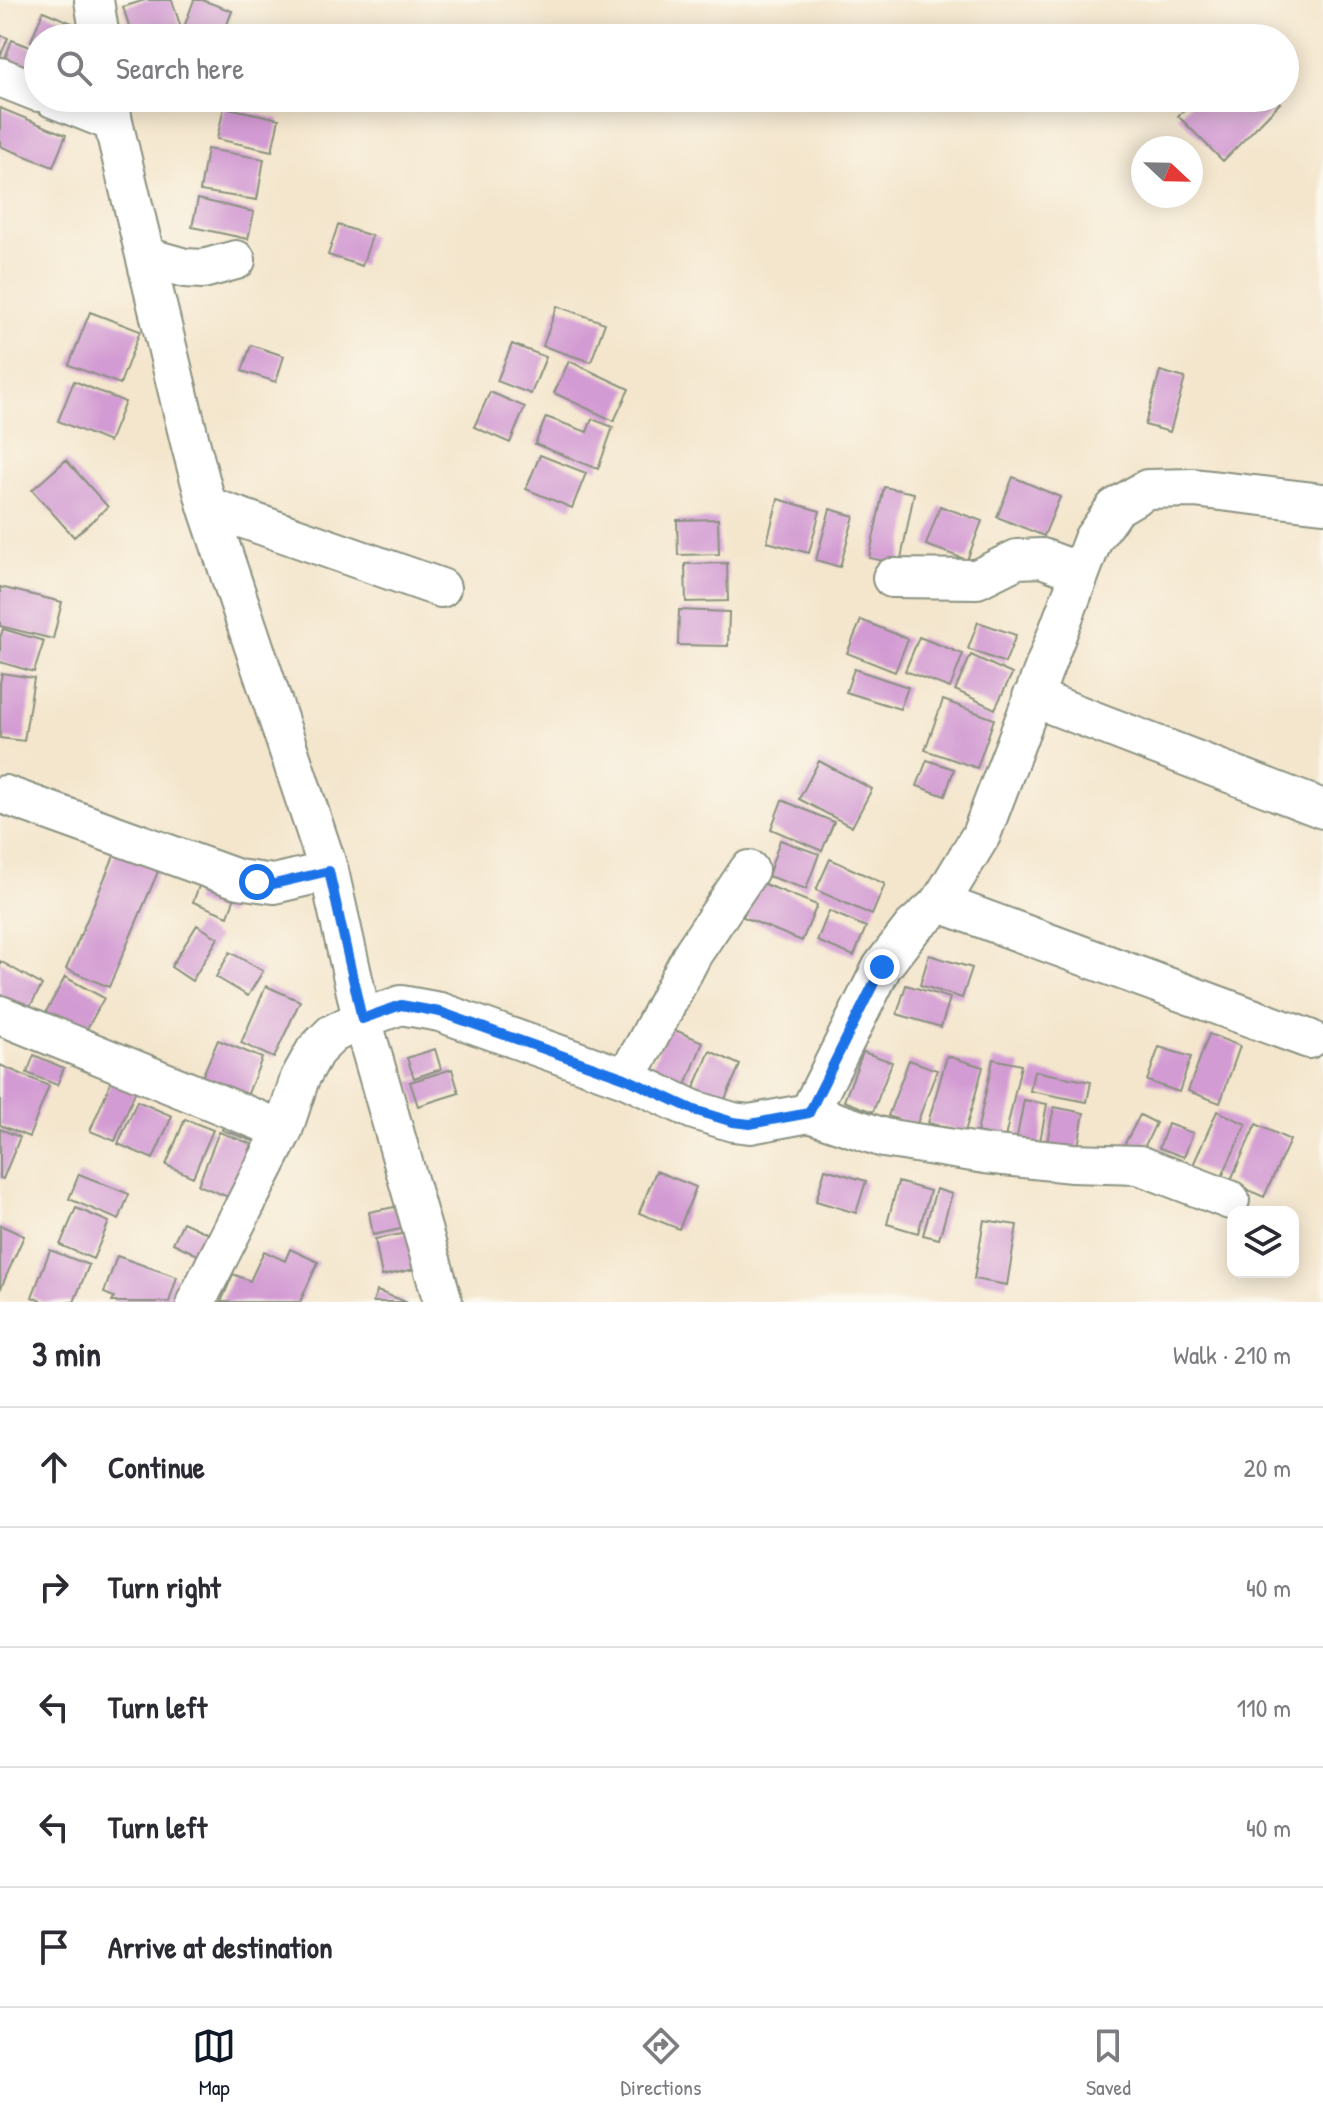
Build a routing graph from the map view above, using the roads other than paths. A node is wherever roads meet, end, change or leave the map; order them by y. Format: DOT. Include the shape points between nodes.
graph roads {
  1 [pos="94,0"];
  2 [pos="98,24"];
  3 [pos="0,77"];
  4 [pos="24,86"];
  5 [pos="111,112"];
  6 [pos="146,257"];
  7 [pos="236,260"];
  8 [pos="1323,503"];
  9 [pos="207,506"];
  10 [pos="1079,572"];
  11 [pos="892,578"];
  12 [pos="441,588"];
  13 [pos="1032,697"];
  14 [pos="5,795"];
  15 [pos="1323,809"];
  16 [pos="749,870"];
  17 [pos="329,871"];
  18 [pos="940,903"];
  19 [pos="1,1018"];
  20 [pos="362,1019"];
  21 [pos="1309,1039"];
  22 [pos="625,1078"];
  23 [pos="809,1113"];
  24 [pos="283,1130"];
  25 [pos="1230,1200"];
  26 [pos="196,1302"];
  27 [pos="443,1302"];
  1 -- 2 [label="street"];
  3 -- 4 [label="street"];
  5 -- 6 [label="street"];
  6 -- 7 [label="street" via="203,269"];
  6 -- 9 [label="street"];
  8 -- 10 [label="street" via="1194,488 1147,489 1115,508"];
  9 -- 12 [label="street"];
  9 -- 17 [label="street"];
  10 -- 11 [label="street" via="1042,558 1017,559 977,579"];
  10 -- 13 [label="street"];
  13 -- 15 [label="street"];
  13 -- 18 [label="street" via="981,835"];
  14 -- 17 [label="street" via="238,879 274,884"];
  16 -- 22 [label="street" via="693,953"];
  17 -- 20 [label="street"];
  18 -- 21 [label="street"];
  18 -- 23 [label="street" via="882,967"];
  19 -- 24 [label="street"];
  20 -- 22 [label="street" via="401,1005 440,1012"];
  20 -- 24 [label="street" via="332,1034 315,1051"];
  20 -- 27 [label="street"];
  22 -- 23 [label="street" via="733,1122"];
  23 -- 25 [label="street" via="884,1138 985,1154 1139,1165"];
  24 -- 26 [label="street"];
}
